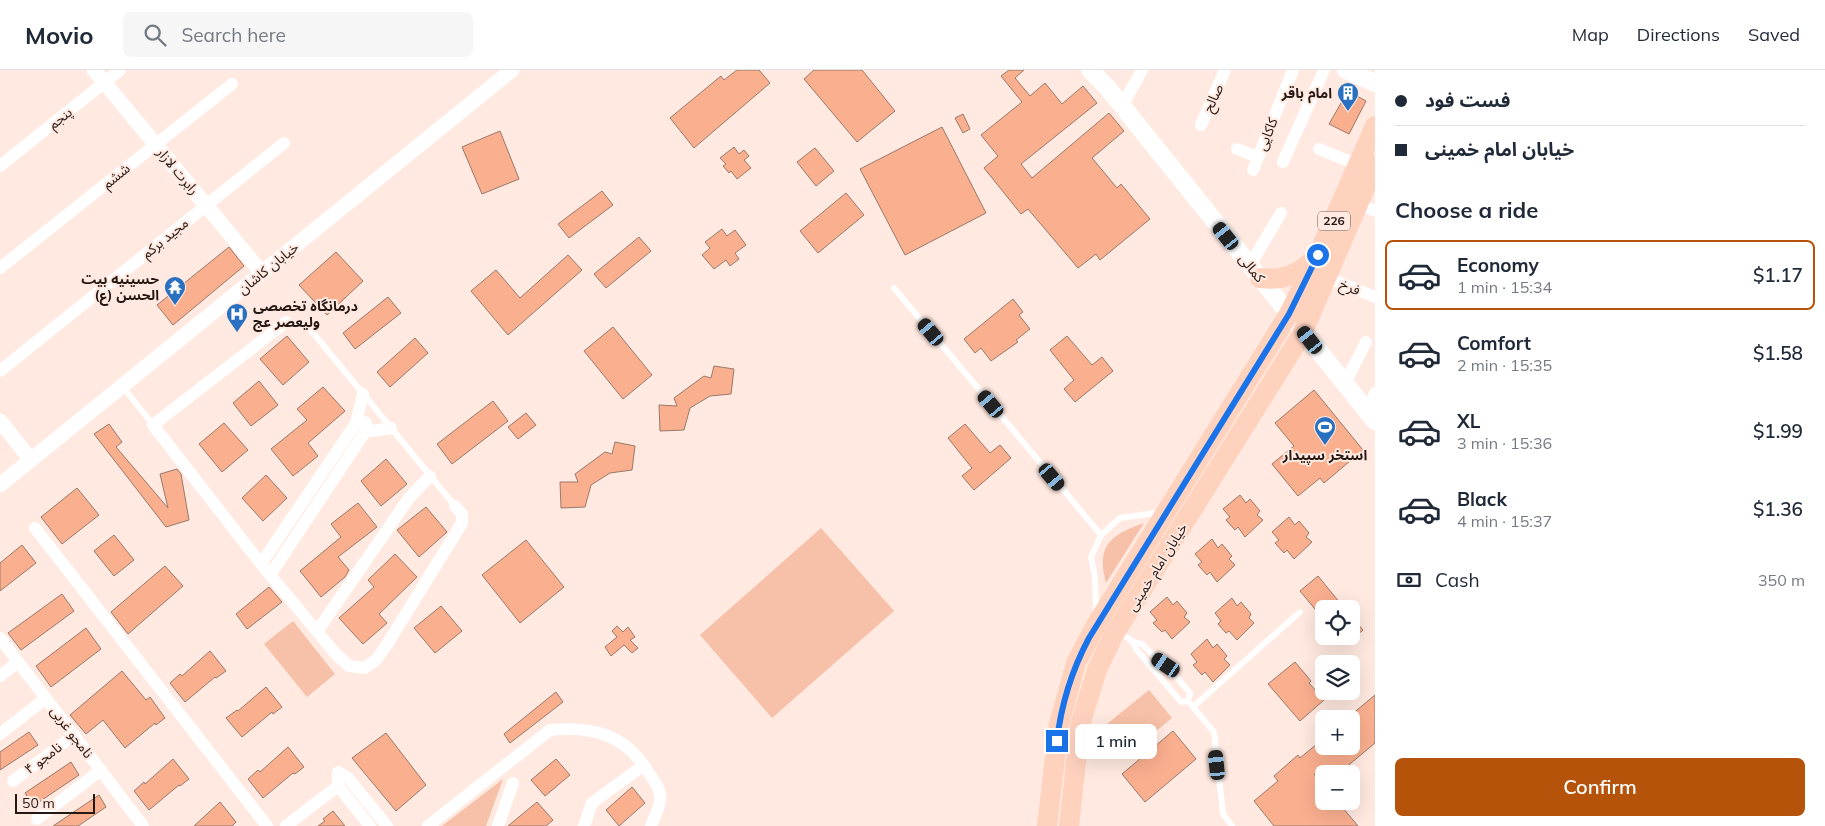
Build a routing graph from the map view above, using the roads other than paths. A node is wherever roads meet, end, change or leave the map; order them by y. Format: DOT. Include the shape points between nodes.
graph roads {
  1 [pos="94,70"];
  2 [pos="120,70"];
  3 [pos="512,70"];
  4 [pos="1090,70"];
  5 [pos="1142,70"];
  6 [pos="1225,70"];
  7 [pos="1293,70"];
  8 [pos="1324,70"];
  9 [pos="1346,70"];
  10 [pos="1375,82"];
  11 [pos="104,83"];
  12 [pos="232,84"];
  13 [pos="1122,106"];
  14 [pos="1200,125"];
  15 [pos="1375,126"];
  16 [pos="284,143"];
  17 [pos="156,144"];
  18 [pos="1237,149"];
  19 [pos="1318,149"];
  20 [pos="1258,157"];
  21 [pos="1284,162"];
  22 [pos="1367,165"];
  23 [pos="0,166"];
  24 [pos="1253,170"];
  25 [pos="206,205"];
  26 [pos="1367,207"];
  27 [pos="1281,213"];
  28 [pos="1318,255"];
  29 [pos="0,268"];
  30 [pos="1255,271"];
  31 [pos="262,273"];
  32 [pos="1326,277"];
  33 [pos="894,288"];
  34 [pos="1375,297"];
  35 [pos="1289,314"];
  36 [pos="286,322"];
  37 [pos="1303,330"];
  38 [pos="1366,342"];
  39 [pos="0,371"];
  40 [pos="1345,383"];
  41 [pos="122,386"];
  42 [pos="1375,393"];
  43 [pos="363,394"];
  44 [pos="1371,416"];
  45 [pos="0,421"];
  46 [pos="153,425"];
  47 [pos="360,428"];
  48 [pos="391,428"];
  49 [pos="31,460"];
  50 [pos="430,476"];
  51 [pos="0,486"];
  52 [pos="455,506"];
  53 [pos="1169,511"];
  54 [pos="35,528"];
  55 [pos="1101,535"];
  56 [pos="261,564"];
  57 [pos="270,575"];
  58 [pos="1300,612"];
  59 [pos="1096,625"];
  60 [pos="318,630"];
  61 [pos="1115,633"];
  62 [pos="0,638"];
  63 [pos="1133,642"];
  64 [pos="1155,657"];
  65 [pos="18,662"];
  66 [pos="1148,663"];
  67 [pos="0,676"];
  68 [pos="46,698"];
  69 [pos="1191,704"];
  70 [pos="0,734"];
  71 [pos="74,735"];
  72 [pos="644,764"];
  73 [pos="101,770"];
  74 [pos="13,781"];
  75 [pos="513,783"];
  76 [pos="338,786"];
  77 [pos="37,820"];
  78 [pos="143,826"];
  79 [pos="267,826"];
  80 [pos="286,826"];
  81 [pos="370,826"];
  82 [pos="387,826"];
  83 [pos="428,826"];
  84 [pos="498,826"];
  85 [pos="584,826"];
  86 [pos="651,826"];
  87 [pos="1047,826"];
  88 [pos="1069,826"];
  89 [pos="1232,826"];
  1 -- 11 [label="street, رابرت لازار"];
  2 -- 11 [label="street, پنجم"];
  3 -- 31 [label="street, خیابان کاشان"];
  4 -- 13 [label="main road, کمالی"];
  5 -- 13 [label="street"];
  6 -- 14 [label="street, صالح"];
  7 -- 20 [label="street, کاکایی"];
  8 -- 21 [label="street"];
  9 -- 10 [label="main road"];
  11 -- 17 [label="street, رابرت لازار"];
  11 -- 23 [label="street, پنجم"];
  12 -- 17 [label="street, ششم"];
  13 -- 30 [label="main road, کمالی"];
  15 -- 22 [label="main road, 226"];
  16 -- 25 [label="street, مجید برکم"];
  17 -- 25 [label="street, رابرت لازار"];
  17 -- 29 [label="street, ششم"];
  18 -- 20 [label="street"];
  19 -- 22 [label="street"];
  20 -- 24 [label="street, کاکایی"];
  22 -- 26 [label="main road, 226"];
  22 -- 28 [label="main road, 226"];
  25 -- 31 [label="street, رابرت لازار"];
  25 -- 39 [label="street, مجید برکم"];
  26 -- 32 [label="main road, 226"];
  27 -- 30 [label="street"];
  28 -- 30 [label="main road" via="1305,268 1279,279"];
  28 -- 35 [label="main road, 226"];
  30 -- 35 [label="main road, کمالی"];
  31 -- 41 [label="street, خیابان کاشان"];
  32 -- 34 [label="street, فرخ"];
  32 -- 37 [label="main road, 226"];
  33 -- 55 [label="lane"];
  35 -- 37 [label="main road, کمالی"];
  35 -- 53 [label="main road, خیابان امام خمینی / 226"];
  36 -- 43 [label="lane" via="303,323 310,329"];
  36 -- 46 [label="street"];
  37 -- 40 [label="main road, کمالی"];
  37 -- 61 [label="main road, خیابان امام خمینی / 226"];
  38 -- 40 [label="street"];
  40 -- 44 [label="main road, کمالی"];
  41 -- 46 [label="lane"];
  41 -- 49 [label="street, خیابان کاشان"];
  42 -- 44 [label="street"];
  43 -- 47 [label="street"];
  43 -- 48 [label="lane"];
  45 -- 49 [label="street"];
  46 -- 56 [label="street"];
  47 -- 48 [label="street"];
  47 -- 56 [label="street"];
  47 -- 57 [label="street"];
  48 -- 50 [label="lane"];
  49 -- 51 [label="street, خیابان کاشان"];
  50 -- 52 [label="lane"];
  50 -- 60 [label="street" via="409,498"];
  52 -- 60 [label="street" via="462,514 462,523 376,660 364,668 349,666"];
  53 -- 55 [label="lane" via="1120,518"];
  53 -- 59 [label="main road, خیابان امام خمینی / 226"];
  54 -- 79 [label="street"];
  55 -- 59 [label="lane" via="1091,557 1096,577"];
  56 -- 57 [label="street"];
  57 -- 60 [label="street"];
  58 -- 69 [label="lane"];
  59 -- 61 [label="main road" via="1100,640"];
  59 -- 87 [label="main road, خیابان امام خمینی / 226" via="1076,663 1059,724"];
  61 -- 63 [label="lane"];
  61 -- 88 [label="main road, خیابان امام خمینی / 226" via="1097,670 1080,725"];
  62 -- 65 [label="street, نامجو غربی"];
  63 -- 64 [label="lane" via="1142,644"];
  63 -- 66 [label="lane"];
  64 -- 66 [label="lane"];
  64 -- 69 [label="lane" via="1190,693"];
  65 -- 67 [label="street"];
  65 -- 68 [label="street, نامجو غربی"];
  66 -- 69 [label="lane" via="1181,702"];
  68 -- 70 [label="street"];
  68 -- 71 [label="street, نامجو غربی"];
  69 -- 89 [label="lane" via="1214,732 1223,814"];
  71 -- 73 [label="street, نامجو غربی"];
  71 -- 74 [label="street, نامجو ۴"];
  72 -- 83 [label="street" via="621,742 606,734 590,729 550,730"];
  72 -- 85 [label="street" via="592,803"];
  72 -- 86 [label="street" via="660,790 660,802"];
  73 -- 77 [label="street"];
  73 -- 78 [label="street, نامجو غربی"];
  75 -- 84 [label="street"];
  76 -- 80 [label="street"];
  76 -- 81 [label="street"];
  76 -- 82 [label="street" via="338,772 348,778"];
}
